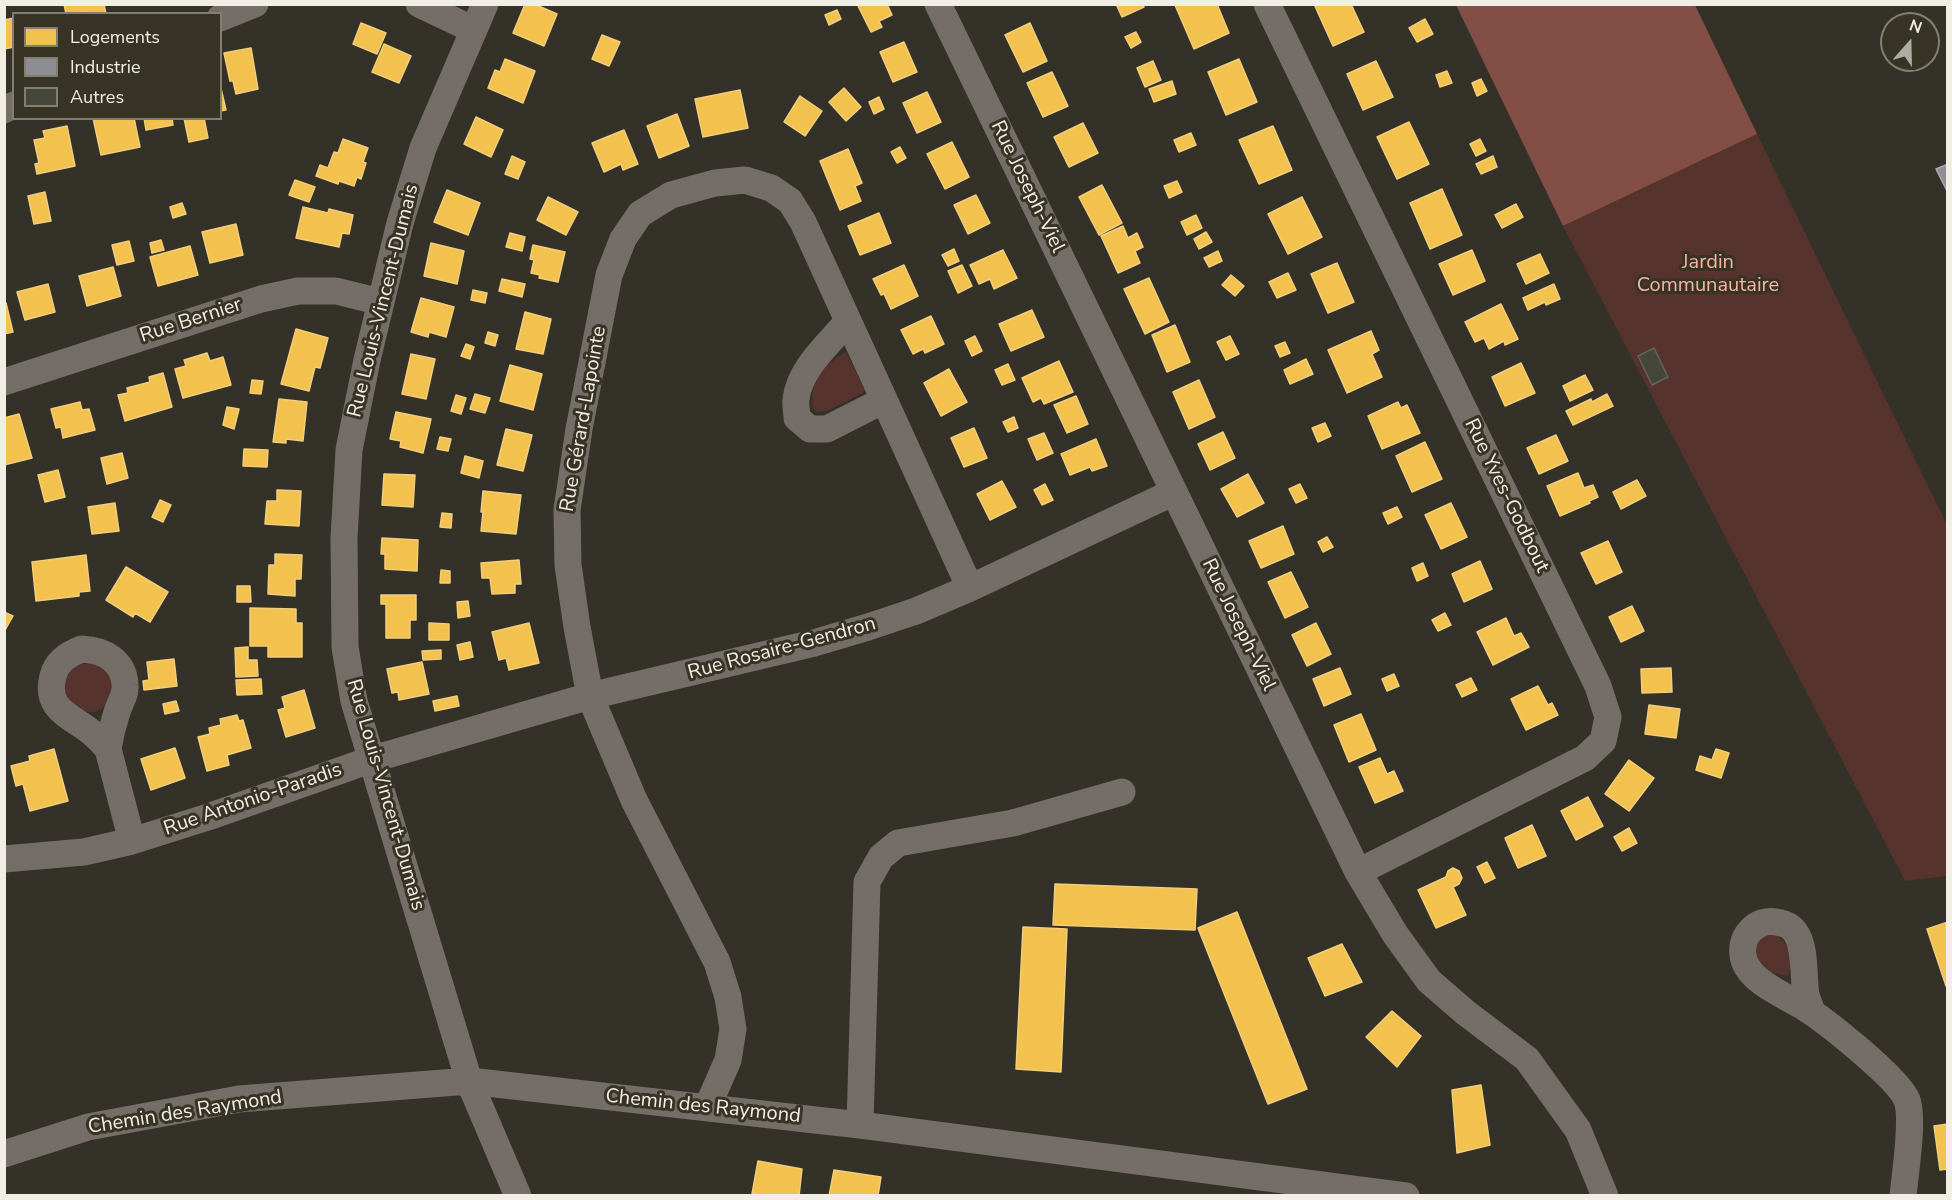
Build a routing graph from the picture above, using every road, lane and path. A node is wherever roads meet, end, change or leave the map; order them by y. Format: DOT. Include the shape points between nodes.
graph roads {
  1 [pos="255,4"];
  2 [pos="419,4"];
  3 [pos="485,4"];
  4 [pos="938,4"];
  5 [pos="1267,4"];
  6 [pos="222,17"];
  7 [pos="474,30"];
  8 [pos="381,302"];
  9 [pos="847,322"];
  10 [pos="4,382"];
  11 [pos="884,400"];
  12 [pos="1174,492"];
  13 [pos="970,588"];
  14 [pos="590,696"];
  15 [pos="108,749"];
  16 [pos="373,759"];
  17 [pos="1122,792"];
  18 [pos="132,841"];
  19 [pos="4,859"];
  20 [pos="1358,872"];
  21 [pos="1812,1012"];
  22 [pos="470,1082"];
  23 [pos="707,1108"];
  24 [pos="860,1125"];
  25 [pos="4,1154"];
  26 [pos="1341,1192"];
  27 [pos="518,1196"];
  28 [pos="1406,1196"];
  29 [pos="1605,1196"];
  30 [pos="1903,1196"];
  1 -- 6 [label="street"];
  2 -- 7 [label="street"];
  3 -- 7 [label="street, Rue Louis-Vincent-Dumais"];
  4 -- 12 [label="street, Rue Joseph-Viel"];
  5 -- 20 [label="street, Rue Yves-Godbout" via="1598,686 1608,717 1603,741 1585,758"];
  7 -- 8 [label="street, Rue Louis-Vincent-Dumais" via="423,148"];
  8 -- 10 [label="street, Rue Bernier" via="336,291 298,291 261,298"];
  8 -- 16 [label="street, Rue Louis-Vincent-Dumais" via="349,450 344,538 345,647 354,701"];
  9 -- 11 [label="street, Rue Gérard-Lapointe"];
  9 -- 11 [label="street" via="810,365 796,400 797,418 810,429 827,429"];
  9 -- 14 [label="street, Rue Gérard-Lapointe" via="803,222 790,201 771,188 745,180 715,183 671,195 640,214 623,239 609,275 567,510 568,565"];
  11 -- 13 [label="street, Rue Gérard-Lapointe"];
  12 -- 13 [label="street, Rue Rosaire-Gendron"];
  12 -- 20 [label="street, Rue Joseph-Viel"];
  13 -- 14 [label="street, Rue Rosaire-Gendron" via="916,611 814,643"];
  14 -- 16 [label="street, Rue Rosaire-Gendron"];
  14 -- 23 [label="street, Rue Gérard-Lapointe" via="634,800 717,962 728,997 733,1029 729,1060"];
  15 -- 18 [label="street"];
  16 -- 18 [label="street, Rue Antonio-Paradis"];
  16 -- 22 [label="street, Rue Louis-Vincent-Dumais"];
  17 -- 24 [label="street" via="1013,823 898,843 881,856 867,882"];
  18 -- 19 [label="street, Rue Antonio-Paradis" via="84,852"];
  20 -- 29 [label="street, Rue Joseph-Viel" via="1429,981 1527,1059 1578,1130"];
  21 -- 30 [label="street" via="1877,1065 1907,1101"];
  22 -- 23 [label="street, Chemin des Raymond"];
  22 -- 25 [label="street, Chemin des Raymond" via="238,1100 88,1127"];
  22 -- 27 [label="street, Rue Louis-Vincent-Dumais"];
  23 -- 24 [label="street, Chemin des Raymond"];
  24 -- 26 [label="street, Chemin des Raymond"];
  26 -- 28 [label="street, Chemin des Raymond"];
}
